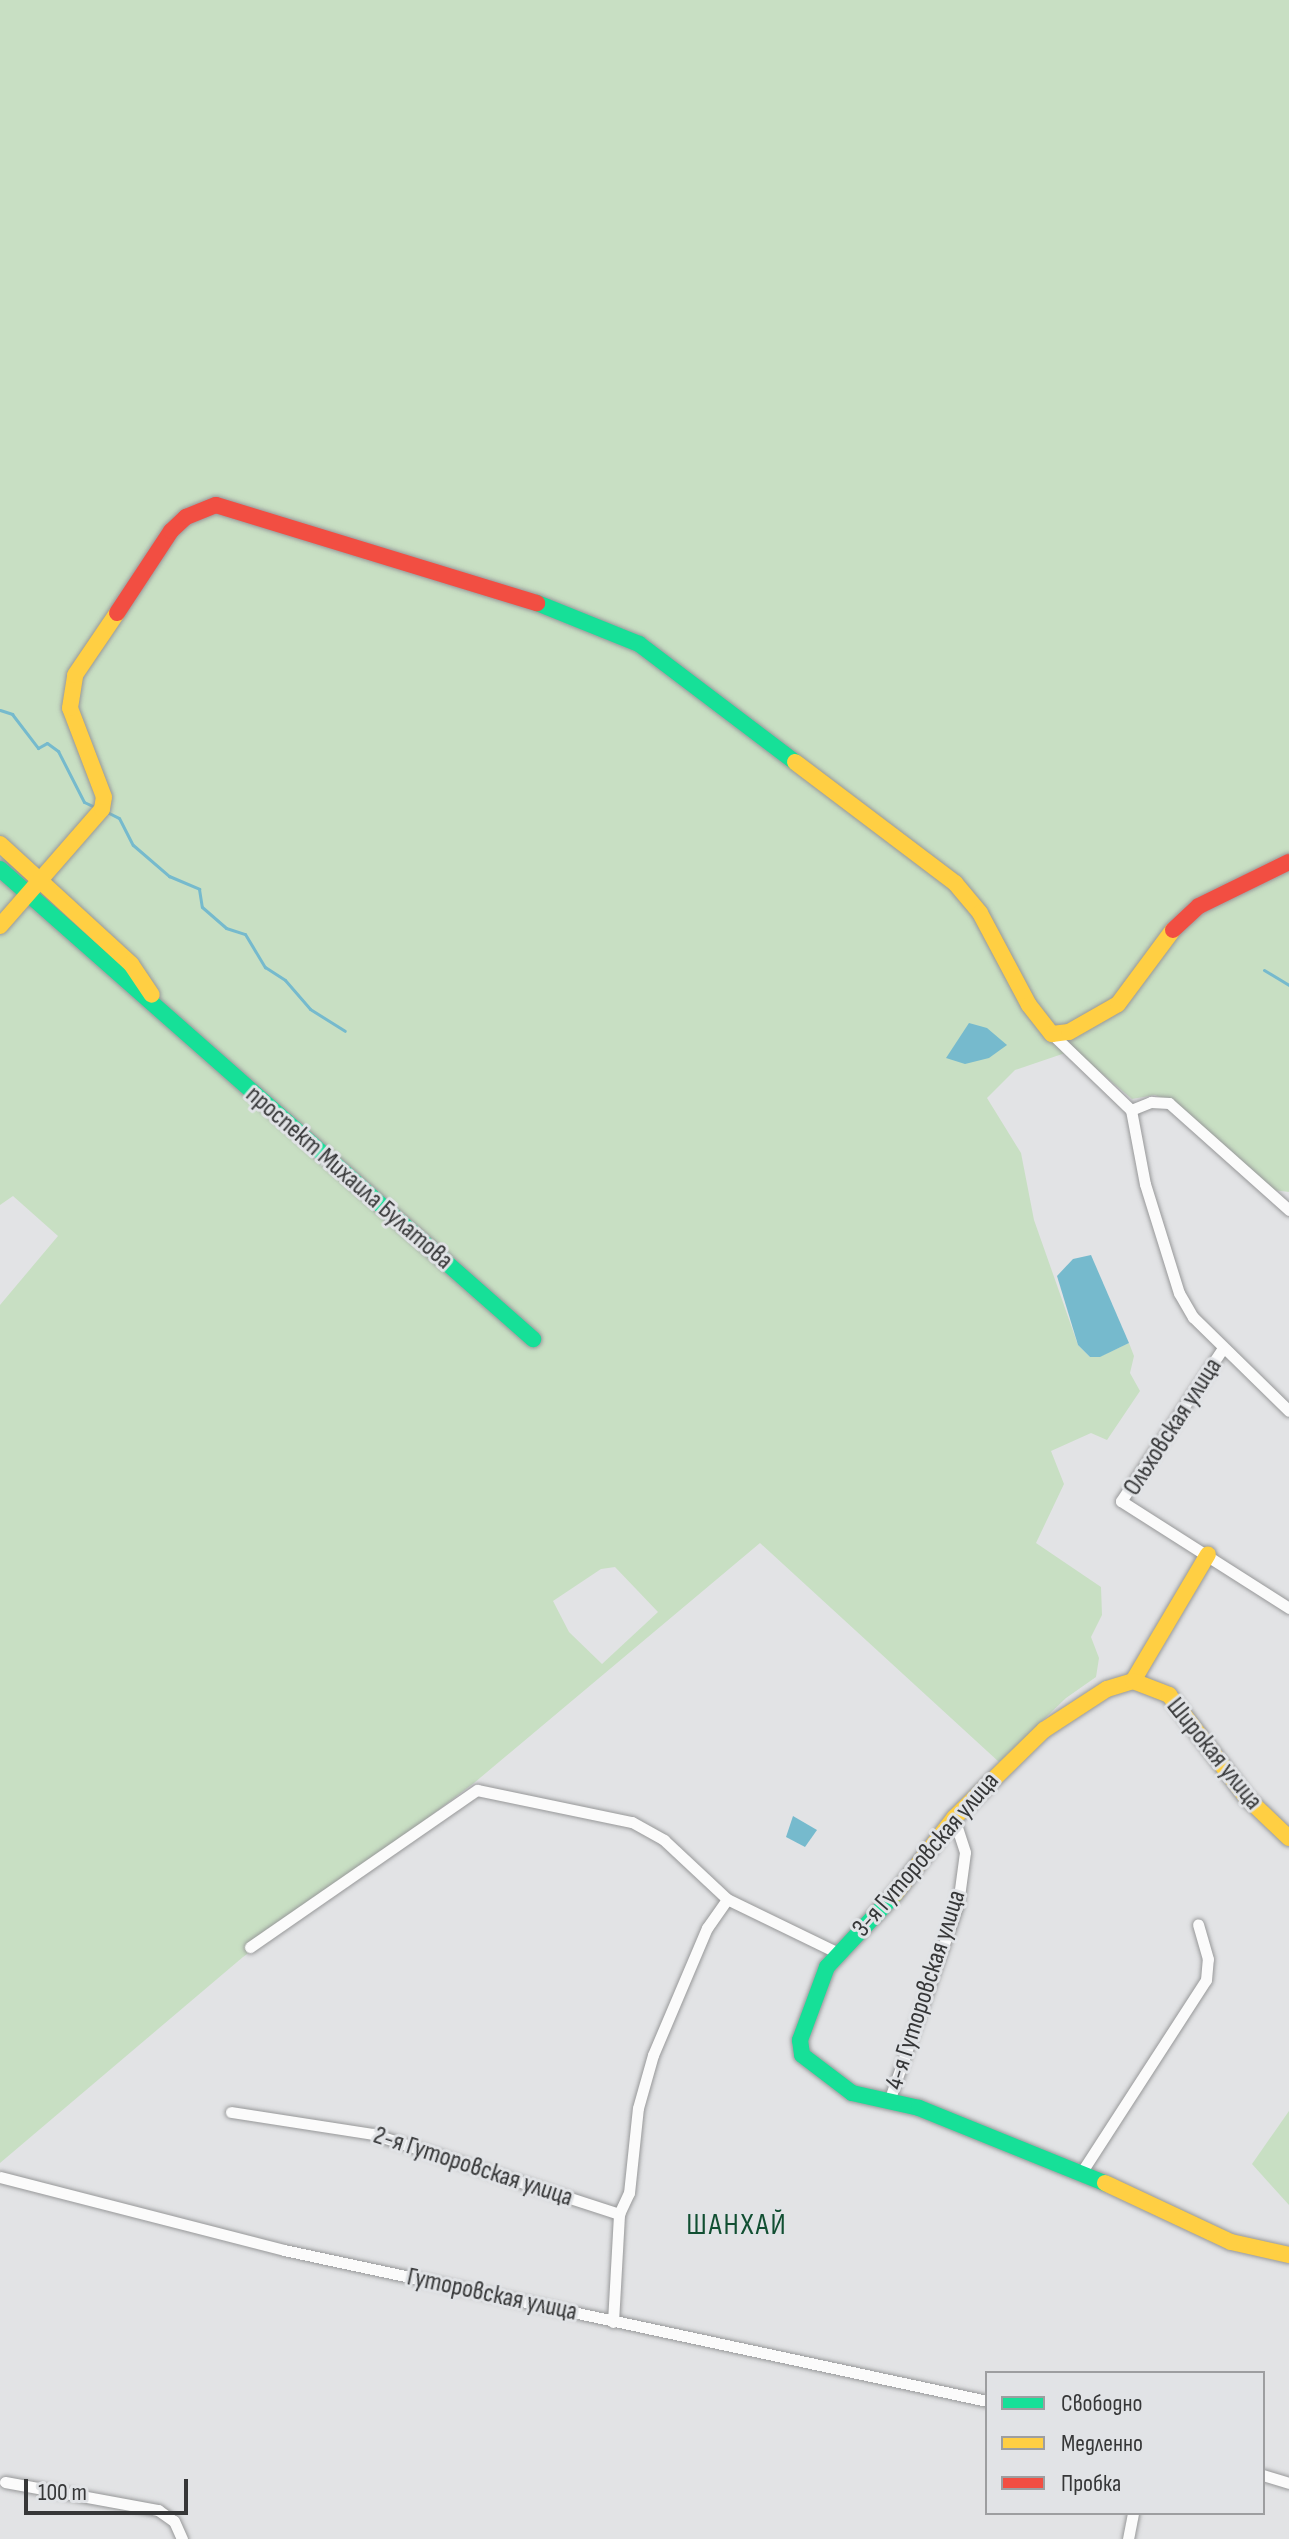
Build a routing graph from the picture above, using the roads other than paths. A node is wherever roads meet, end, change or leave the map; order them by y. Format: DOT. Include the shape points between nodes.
graph roads {
  1 [pos="0,844"];
  2 [pos="1289,862"];
  3 [pos="0,869"];
  4 [pos="41,881"];
  5 [pos="28,894"];
  6 [pos="0,926"];
  7 [pos="167,1017"];
  8 [pos="1052,1034"];
  9 [pos="1131,1110"];
  10 [pos="1289,1210"];
  11 [pos="533,1339"];
  12 [pos="1223,1348"];
  13 [pos="1289,1411"];
  14 [pos="1208,1554"];
  15 [pos="1289,1608"];
  16 [pos="1133,1681"];
  17 [pos="954,1818"];
  18 [pos="1289,1838"];
  19 [pos="727,1899"];
  20 [pos="1198,1924"];
  21 [pos="250,1947"];
  22 [pos="838,1953"];
  23 [pos="889,2101"];
  24 [pos="231,2112"];
  25 [pos="1081,2173"];
  26 [pos="0,2177"];
  27 [pos="619,2214"];
  28 [pos="1289,2255"];
  29 [pos="613,2322"];
  30 [pos="985,2401"];
  31 [pos="1265,2476"];
  32 [pos="5,2482"];
  33 [pos="1289,2483"];
  34 [pos="1133,2515"];
  35 [pos="182,2539"];
  36 [pos="1128,2539"];
  1 -- 4 [label="street, проспект Михаила Булатова"];
  2 -- 8 [label="street" via="1199,906 1158,944 1118,1004 1078,1028"];
  3 -- 5 [label="street, проспект Михаила Булатова"];
  4 -- 5 [label="street"];
  4 -- 7 [label="street, проспект Михаила Булатова" via="131,964"];
  4 -- 8 [label="street" via="97,820 104,797 70,708 75,675 171,531 200,509 232,506 567,613 639,644 955,883 980,913 1029,1005"];
  5 -- 6 [label="street"];
  5 -- 7 [label="street, проспект Михаила Булатова"];
  7 -- 11 [label="street, проспект Михаила Булатова"];
  8 -- 9 [label="street"];
  9 -- 10 [label="street" via="1151,1102 1169,1103"];
  9 -- 12 [label="street" via="1145,1184 1179,1293 1193,1317"];
  12 -- 13 [label="street"];
  12 -- 14 [label="street, Ольховская улица" via="1121,1501"];
  14 -- 15 [label="street, Ольховская улица"];
  14 -- 16 [label="street"];
  16 -- 17 [label="street, 3-я Гуторовская улица" via="1076,1705 1008,1761"];
  16 -- 18 [label="street, Широкая улица" via="1169,1695 1189,1715 1247,1798"];
  17 -- 22 [label="street, 3-я Гуторовская улица" via="875,1919"];
  17 -- 23 [label="street, 4-я Гуторовская улица" via="965,1852 958,1904"];
  19 -- 21 [label="street, 3-я Гуторовская улица" via="664,1840 632,1822 477,1790"];
  19 -- 22 [label="street, 3-я Гуторовская улица"];
  19 -- 27 [label="street" via="707,1928 653,2055 638,2108 627,2203"];
  20 -- 25 [label="street" via="1208,1959 1206,1980"];
  22 -- 23 [label="street, 3-я Гуторовская улица" via="805,2021 802,2055 839,2087"];
  23 -- 25 [label="street, 4-я Гуторовская улица"];
  24 -- 27 [label="street, 2-я Гуторовская улица" via="373,2134"];
  25 -- 28 [label="street, 4-я Гуторовская улица" via="1231,2242"];
  26 -- 29 [label="street, Гуторовская улица" via="284,2250"];
  27 -- 29 [label="street"];
  29 -- 30 [label="street, Гуторовская улица"];
  31 -- 33 [label="street"];
  32 -- 35 [label="street" via="158,2510 174,2521"];
  34 -- 36 [label="street"];
}
